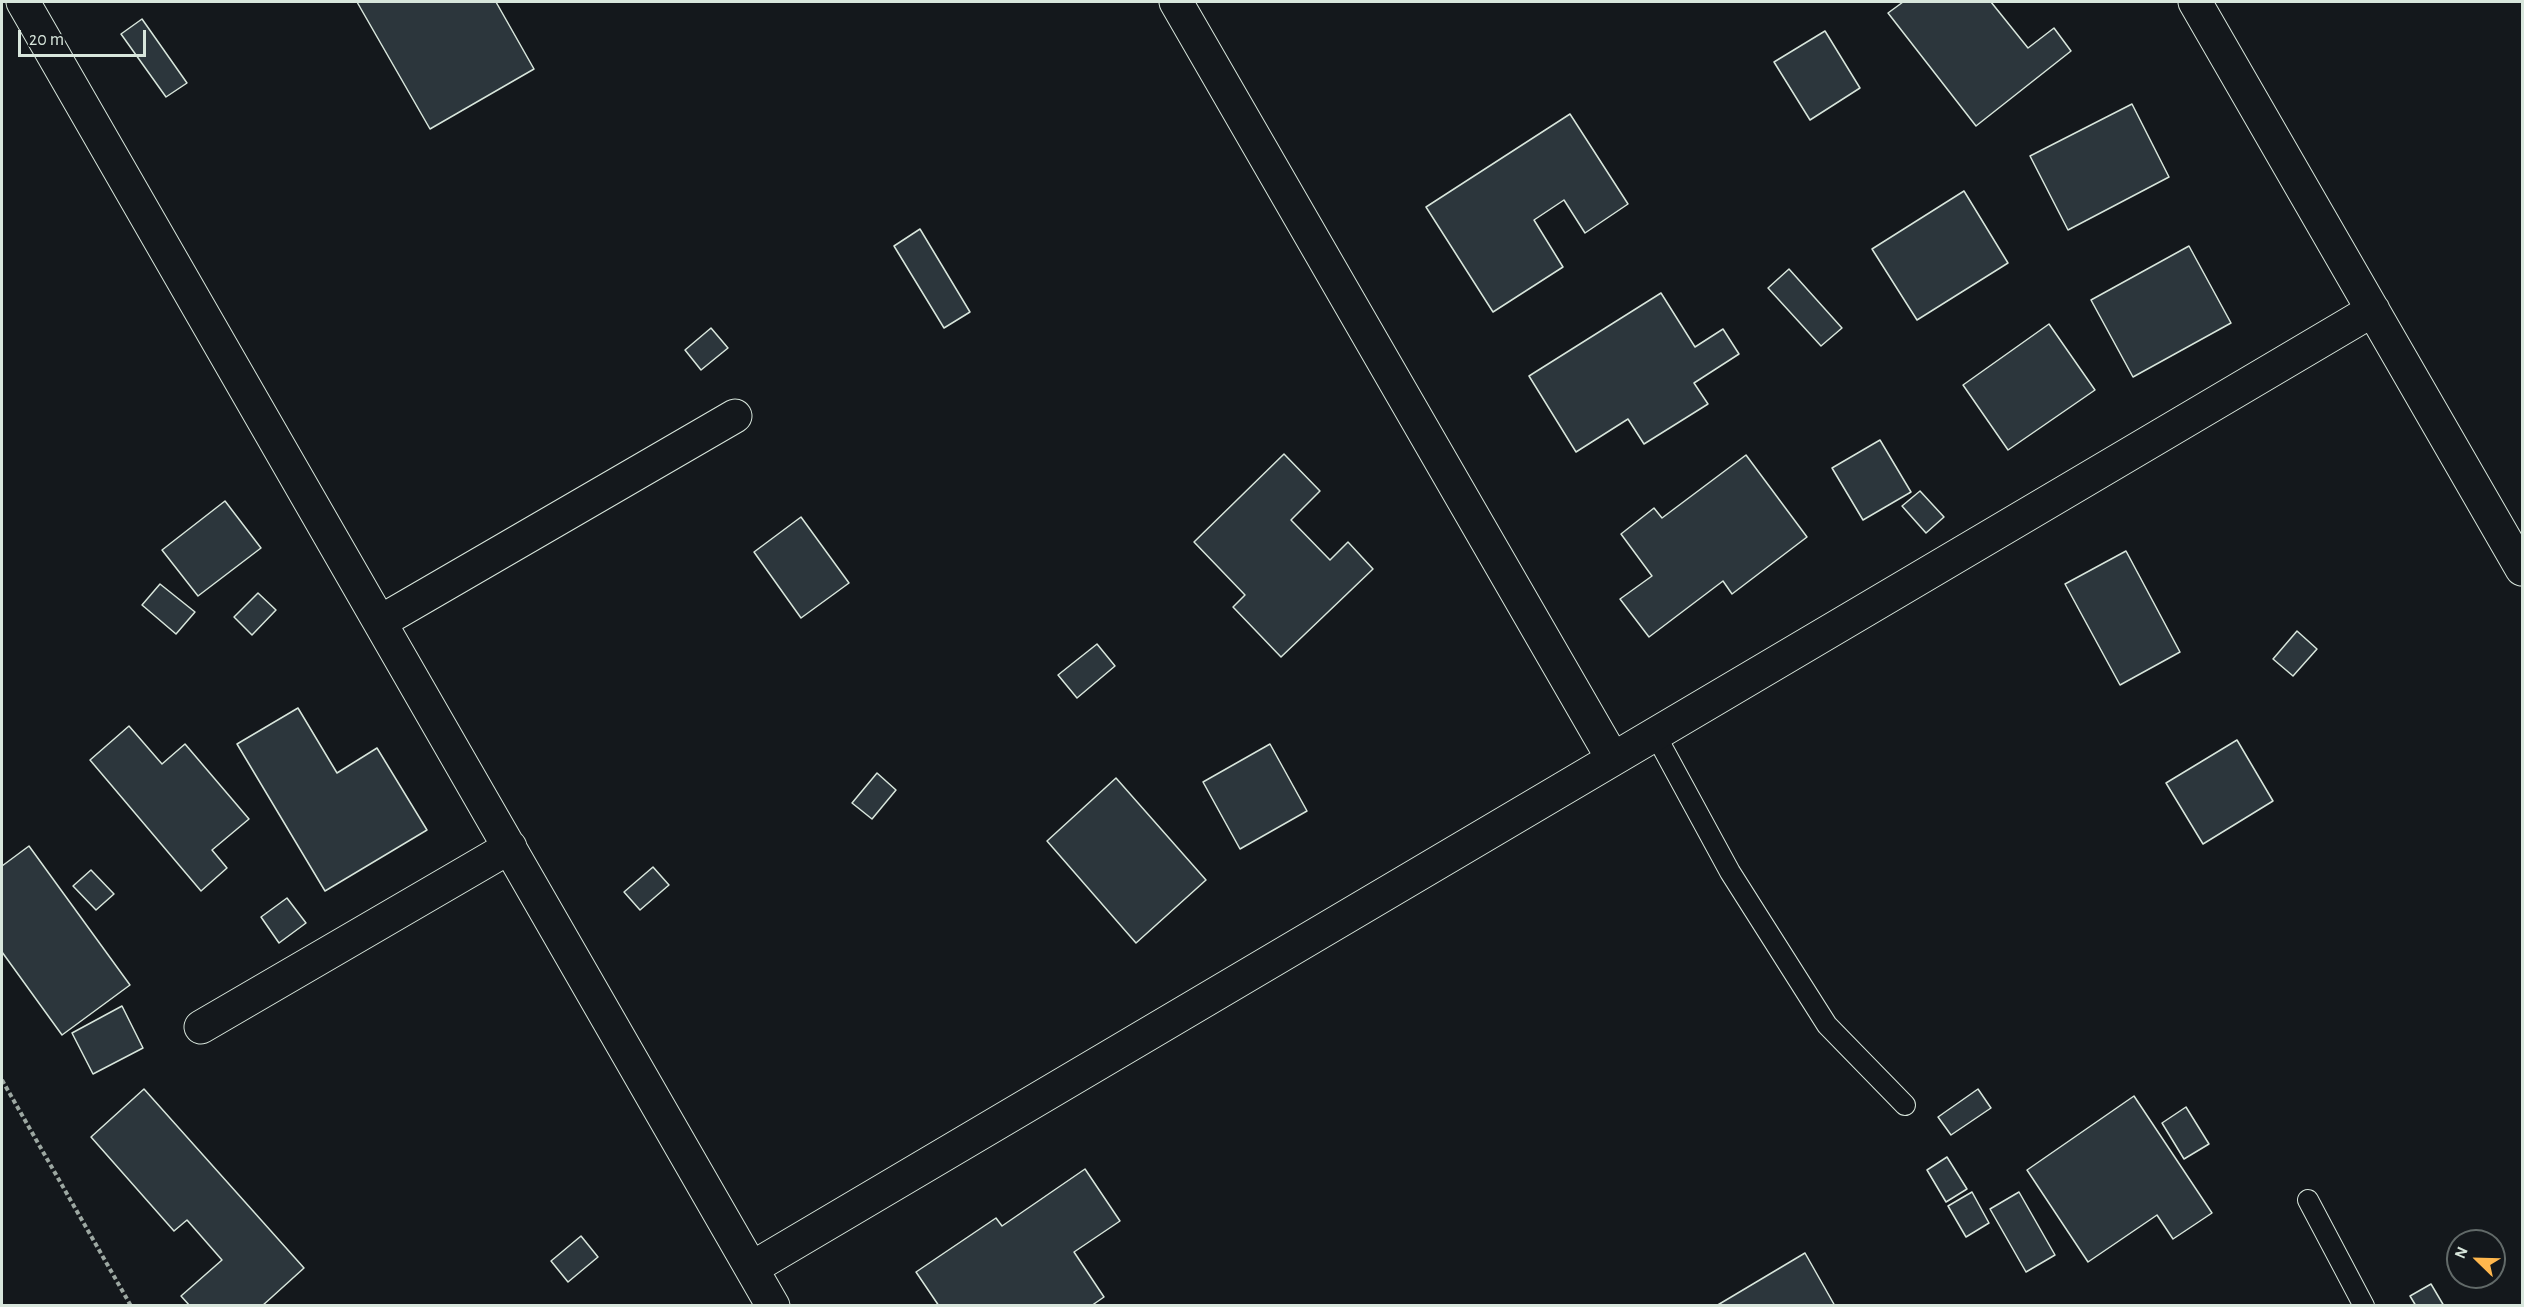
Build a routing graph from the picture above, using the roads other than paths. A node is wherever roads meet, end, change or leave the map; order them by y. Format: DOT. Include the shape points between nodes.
graph roads {
  1 [pos="23,2"];
  2 [pos="1176,2"];
  3 [pos="2195,2"];
  4 [pos="2373,310"];
  5 [pos="735,416"];
  6 [pos="2523,570"];
  7 [pos="380,622"];
  8 [pos="1655,734"];
  9 [pos="1613,759"];
  10 [pos="510,847"];
  11 [pos="201,1027"];
  12 [pos="1905,1105"];
  13 [pos="2308,1200"];
  14 [pos="752,1268"];
  15 [pos="773,1305"];
  16 [pos="2364,1305"];
  1 -- 7 [label="street"];
  2 -- 9 [label="street"];
  3 -- 4 [label="street"];
  4 -- 6 [label="street"];
  4 -- 8 [label="street"];
  5 -- 7 [label="street"];
  7 -- 10 [label="street"];
  8 -- 9 [label="street"];
  8 -- 12 [label="lane" via="1731,872 1827,1025"];
  9 -- 14 [label="street"];
  10 -- 11 [label="street"];
  10 -- 14 [label="street"];
  13 -- 16 [label="lane"];
  14 -- 15 [label="street"];
}
